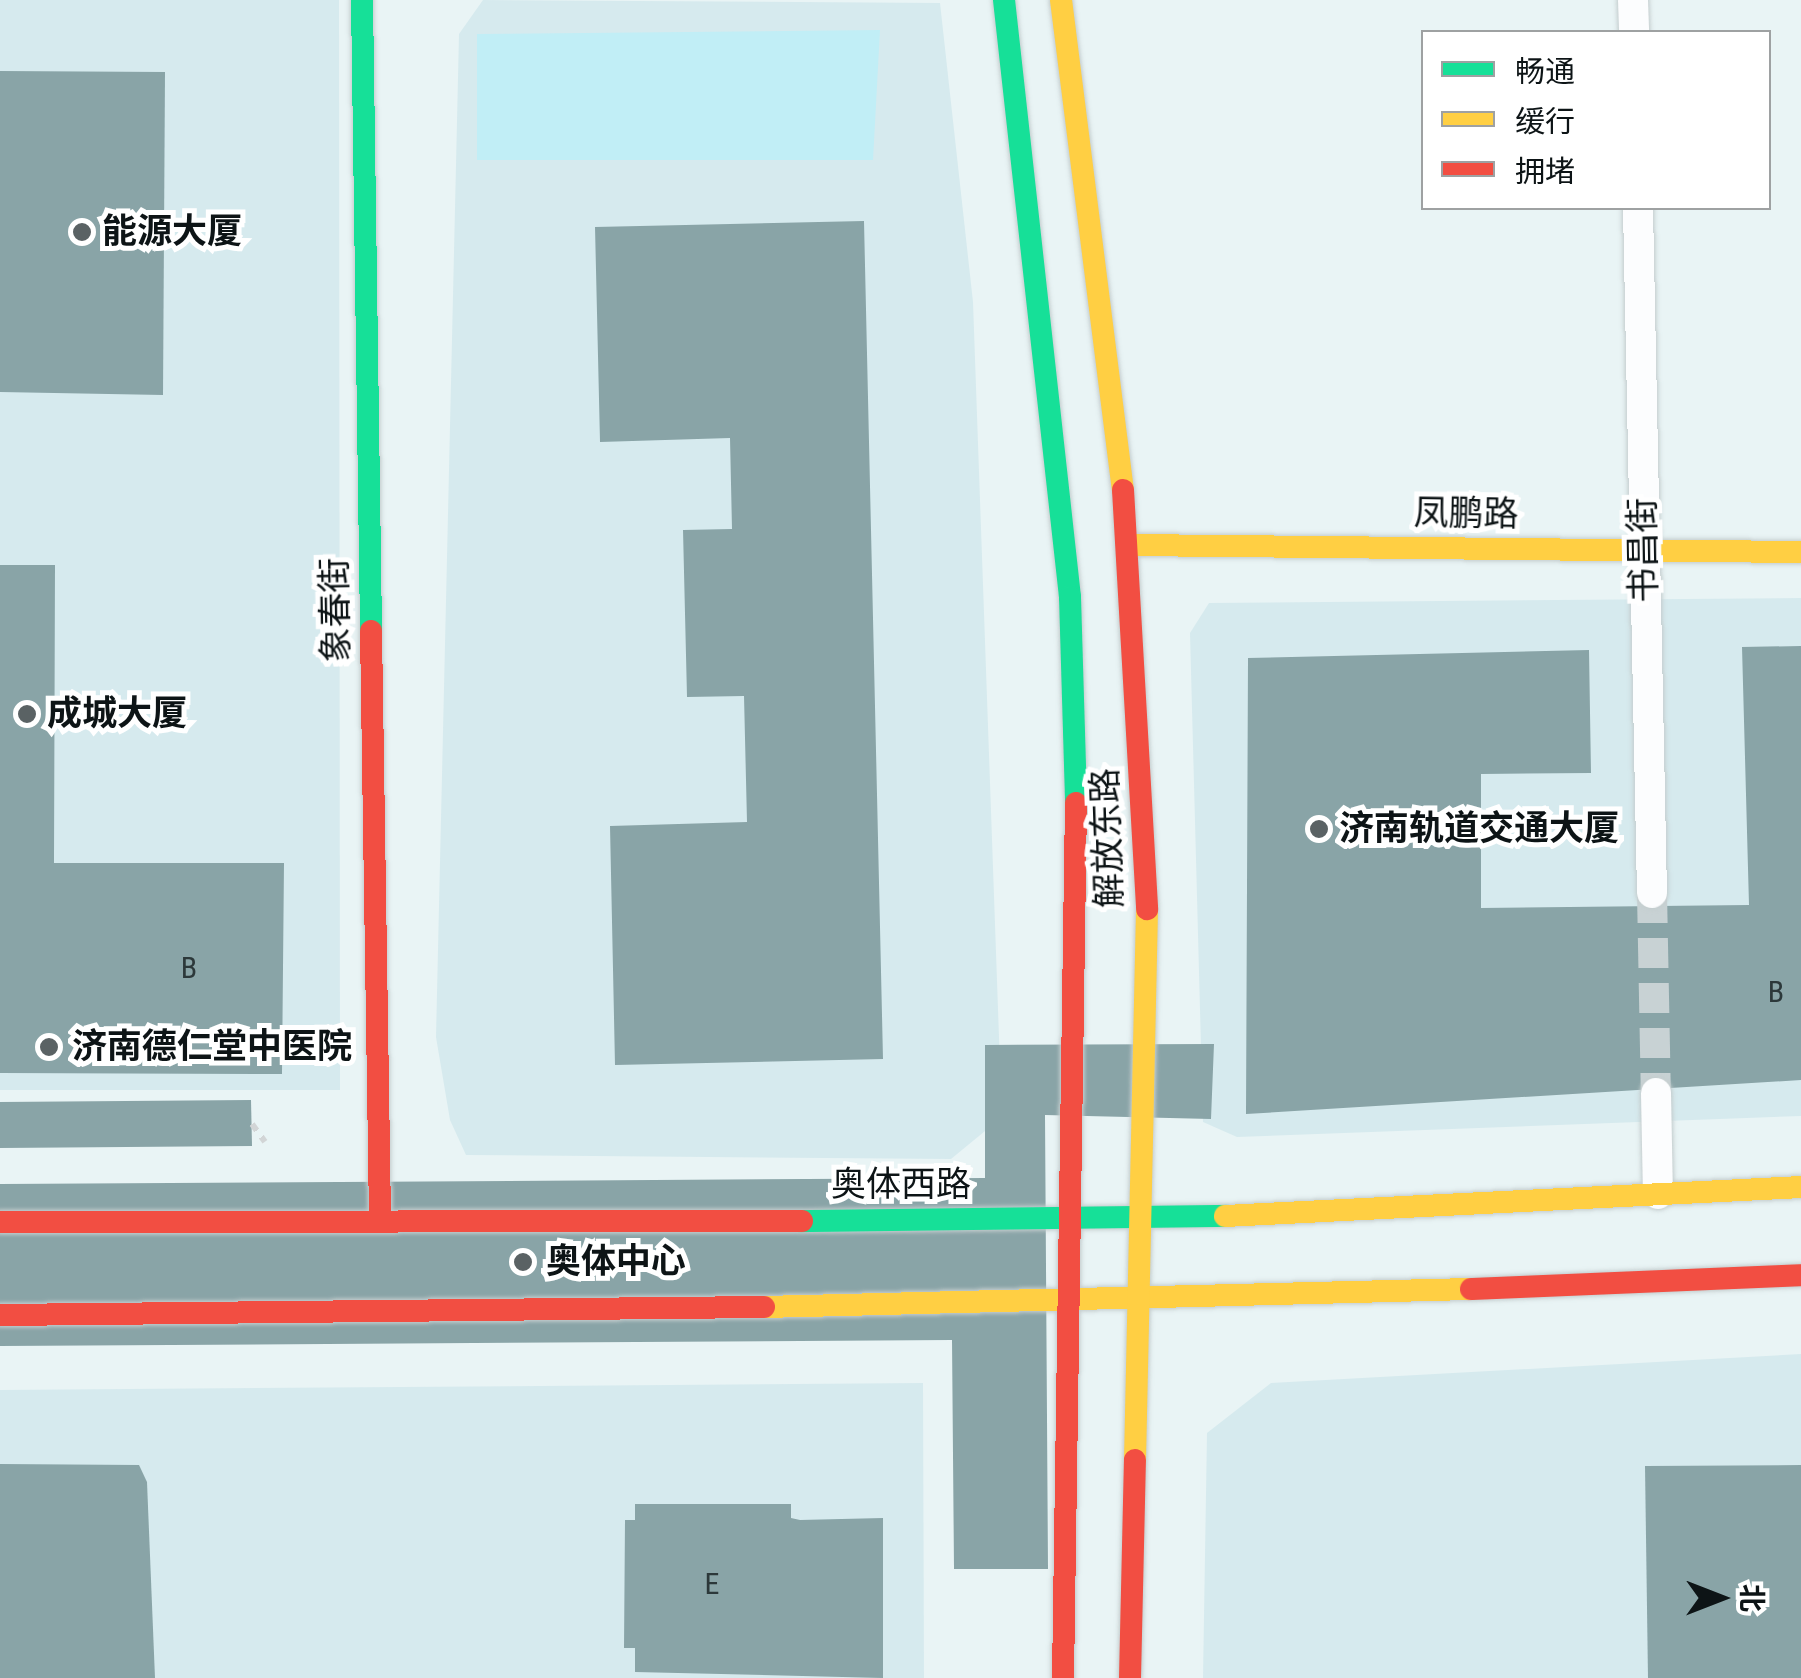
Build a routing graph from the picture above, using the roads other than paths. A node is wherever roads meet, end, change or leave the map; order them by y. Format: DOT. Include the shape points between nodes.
graph roads {
  1 [pos="362,0"];
  2 [pos="1004,0"];
  3 [pos="1062,0"];
  4 [pos="1634,0"];
  5 [pos="1634,30"];
  6 [pos="1638,210"];
  7 [pos="1130,545"];
  8 [pos="1644,551"];
  9 [pos="1801,552"];
  10 [pos="1652,893"];
  11 [pos="1656,1093"];
  12 [pos="1801,1187"];
  13 [pos="1658,1194"];
  14 [pos="380,1219"];
  15 [pos="1072,1220"];
  16 [pos="1137,1220"];
  17 [pos="0,1222"];
  18 [pos="1801,1275"];
  19 [pos="1071,1302"];
  20 [pos="1135,1302"];
  21 [pos="0,1315"];
  22 [pos="1063,1678"];
  23 [pos="1130,1678"];
  1 -- 14 [label="main road, 象春街"];
  2 -- 15 [label="main road, 解放东路" via="1070,596 1079,883"];
  3 -- 7 [label="main road, 解放东路"];
  4 -- 5 [label="street"];
  6 -- 8 [label="street, 书昌街"];
  7 -- 8 [label="main road, 凤鹏路"];
  7 -- 16 [label="main road, 解放东路" via="1147,917"];
  8 -- 9 [label="main road, 凤鹏路"];
  8 -- 10 [label="street, 书昌街"];
  11 -- 13 [label="street"];
  12 -- 13 [label="main road, 奥体西路"];
  13 -- 16 [label="main road, 奥体西路"];
  14 -- 15 [label="main road, 奥体西路"];
  14 -- 17 [label="main road, 奥体西路"];
  15 -- 16 [label="main road, 奥体西路"];
  15 -- 19 [label="main road, 解放东路"];
  16 -- 20 [label="main road, 解放东路"];
  18 -- 20 [label="main road"];
  19 -- 20 [label="main road"];
  19 -- 21 [label="main road"];
  19 -- 22 [label="main road, 解放东路"];
  20 -- 23 [label="main road, 解放东路"];
}
